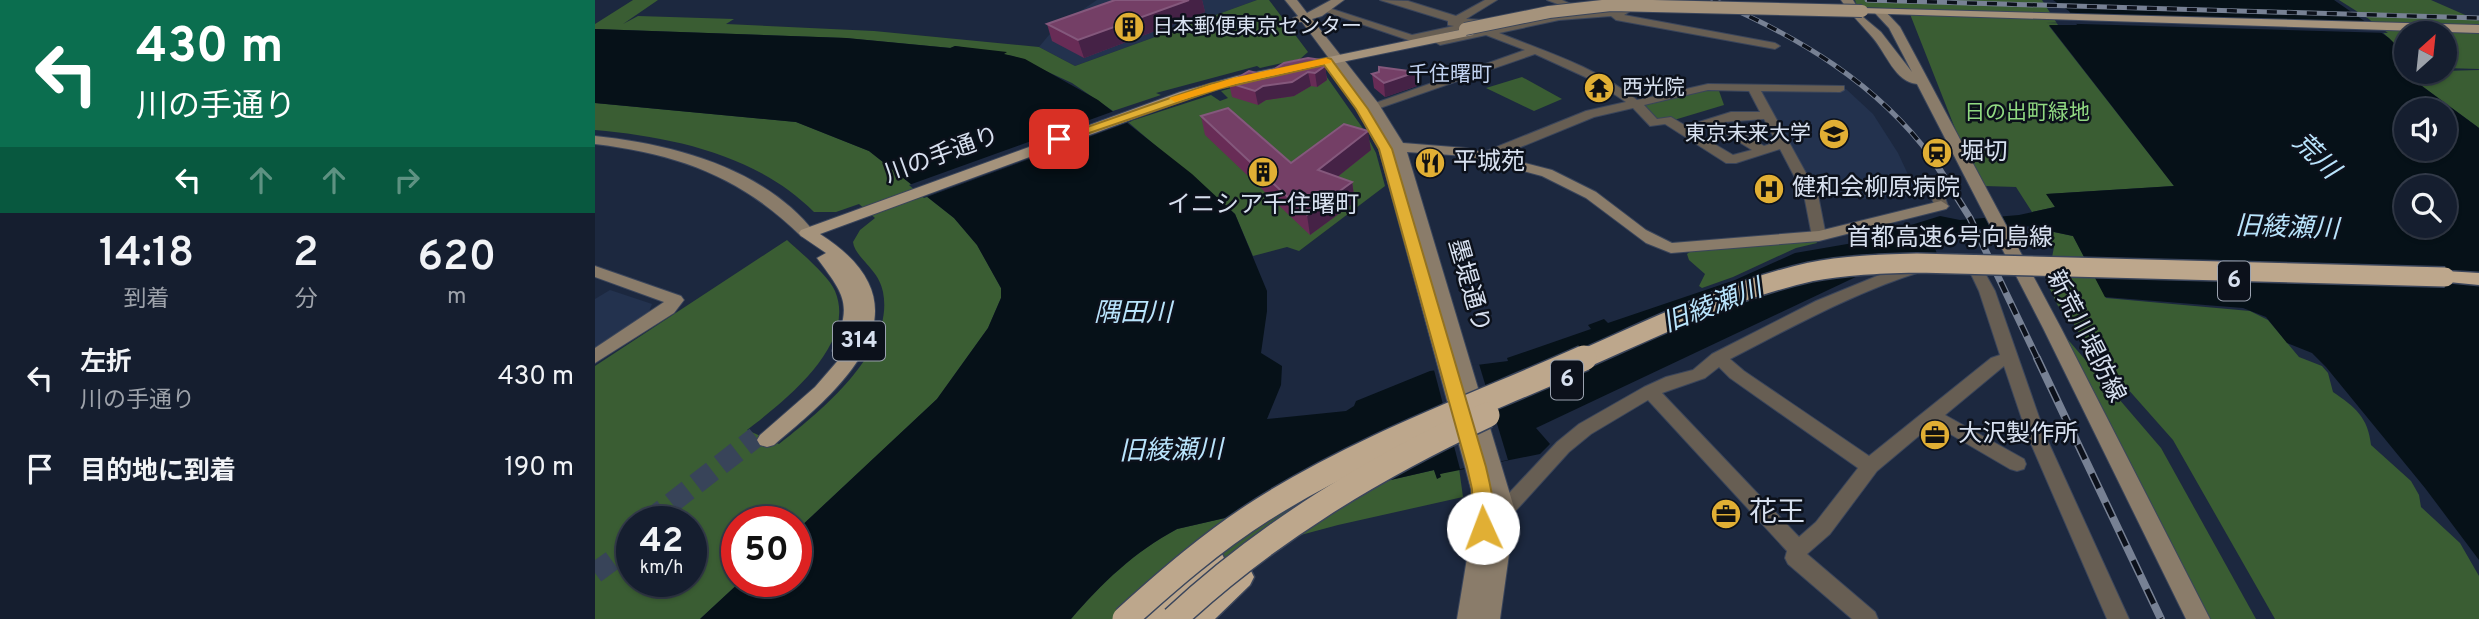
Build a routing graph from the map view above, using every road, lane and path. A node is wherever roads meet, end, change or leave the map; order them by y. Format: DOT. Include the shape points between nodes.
graph roads {
  1 [pos="1282,0"];
  2 [pos="1291,0"];
  3 [pos="1338,0"];
  4 [pos="1385,0"];
  5 [pos="1492,0"];
  6 [pos="1552,0"];
  7 [pos="1847,0"];
  8 [pos="1568,5"];
  9 [pos="1623,5"];
  10 [pos="1325,10"];
  11 [pos="1887,13"];
  12 [pos="1301,19"];
  13 [pos="1465,26"];
  14 [pos="2479,31"];
  15 [pos="1487,32"];
  16 [pos="1427,39"];
  17 [pos="1775,46"];
  18 [pos="1533,51"];
  19 [pos="1332,60"];
  20 [pos="1922,80"];
  21 [pos="1753,87"];
  22 [pos="1840,88"];
  23 [pos="1638,104"];
  24 [pos="1373,106"];
  25 [pos="1768,115"];
  26 [pos="1714,121"];
  27 [pos="1684,131"];
  28 [pos="595,140"];
  29 [pos="1784,144"];
  30 [pos="1392,148"];
  31 [pos="1763,151"];
  32 [pos="1484,157"];
  33 [pos="1935,188"];
  34 [pos="1941,206"];
  35 [pos="807,233"];
  36 [pos="1819,236"];
  37 [pos="595,271"];
  38 [pos="2479,278"];
  39 [pos="2450,282"];
  40 [pos="2479,287"];
  41 [pos="595,357"];
  42 [pos="1718,358"];
  43 [pos="2008,358"];
  44 [pos="1650,391"];
  45 [pos="1931,415"];
  46 [pos="1461,427"];
  47 [pos="761,439"];
  48 [pos="1379,447"];
  49 [pos="2017,464"];
  50 [pos="1484,465"];
  51 [pos="1870,466"];
  52 [pos="1504,511"];
  53 [pos="1798,549"];
  54 [pos="1125,619"];
  55 [pos="1149,619"];
  56 [pos="1174,619"];
  57 [pos="1196,619"];
  58 [pos="1469,619"];
  59 [pos="1488,619"];
  60 [pos="1867,619"];
  61 [pos="2118,619"];
  62 [pos="2198,619"];
  1 -- 12 [label="main road, 墨堤通り"];
  2 -- 12 [label="main road, 墨堤通り"];
  3 -- 10 [label="main road"];
  4 -- 13 [label="street"];
  5 -- 13 [label="street"];
  6 -- 8 [label="street"];
  7 -- 20 [label="main road, 新荒川堤防線" via="1904,73"];
  8 -- 9 [label="street"];
  8 -- 13 [label="street"];
  9 -- 15 [label="street"];
  9 -- 17 [label="street" via="1616,16"];
  10 -- 12 [label="main road"];
  10 -- 16 [label="street"];
  11 -- 13 [label="main road, 川の手通り, bridge" via="1610,10"];
  11 -- 14 [label="main road, 川の手通り"];
  11 -- 20 [label="main road, 新荒川堤防線"];
  12 -- 19 [label="main road, 墨堤通り"];
  13 -- 16 [label="main road, 川の手通り"];
  13 -- 16 [label="street" via="1438,31"];
  15 -- 16 [label="street" via="1438,42"];
  15 -- 18 [label="street"];
  16 -- 19 [label="main road, 川の手通り"];
  18 -- 23 [label="street" via="1597,76"];
  18 -- 24 [label="street"];
  19 -- 24 [label="main road, 墨堤通り"];
  19 -- 30 [label="main road, 墨堤通り"];
  19 -- 35 [label="main road, 川の手通り" via="1237,80 1136,111"];
  20 -- 62 [label="main road, 新荒川堤防線"];
  21 -- 22 [label="street"];
  21 -- 23 [label="street" via="1708,87"];
  21 -- 25 [label="street"];
  23 -- 27 [label="street" via="1654,123 1667,120"];
  23 -- 32 [label="street" via="1590,114"];
  24 -- 30 [label="main road, 墨堤通り"];
  25 -- 26 [label="street"];
  25 -- 29 [label="street"];
  26 -- 27 [label="street"];
  26 -- 31 [label="street"];
  27 -- 31 [label="street" via="1731,160"];
  28 -- 35 [label="main road" via="654,150 716,169 771,199"];
  29 -- 31 [label="street"];
  29 -- 36 [label="street" via="1811,195"];
  30 -- 32 [label="main road"];
  30 -- 50 [label="main road, 墨堤通り, bridge"];
  32 -- 36 [label="main road" via="1539,170 1577,186 1664,247"];
  33 -- 34 [label="street"];
  34 -- 36 [label="main road"];
  35 -- 47 [label="main road, 314" via="811,244 849,286 854,307 851,331 821,380"];
  37 -- 41 [label="main road" via="675,300"];
  38 -- 39 [label="highway"];
  39 -- 40 [label="highway, 6"];
  39 -- 46 [label="highway, 首都高速6号向島線 / 6, bridge" via="2000,275 1846,280 1750,303"];
  39 -- 48 [label="highway, 首都高速6号向島線 / 6, bridge" via="2006,264 1892,263 1837,268 1738,294"];
  42 -- 43 [label="street" via="1882,279 1914,268 1952,265 1976,269"];
  42 -- 44 [label="street" via="1699,373"];
  42 -- 51 [label="street"];
  43 -- 45 [label="street"];
  43 -- 61 [label="street" via="2037,437"];
  44 -- 52 [label="street" via="1570,441"];
  44 -- 53 [label="street"];
  45 -- 49 [label="street"];
  45 -- 51 [label="street"];
  46 -- 56 [label="highway, 首都高速6号向島線 / 6, bridge" via="1396,457 1299,516 1218,578"];
  46 -- 57 [label="highway, bridge" via="1311,520"];
  48 -- 54 [label="highway, 首都高速6号向島線 / 6, bridge" via="1296,490 1226,535"];
  48 -- 55 [label="highway, bridge" via="1242,536"];
  50 -- 52 [label="main road, 墨堤通り"];
  50 -- 58 [label="main road, 墨堤通り" via="1483,528"];
  51 -- 53 [label="street" via="1823,528"];
  52 -- 59 [label="main road, 墨堤通り"];
  53 -- 60 [label="street" via="1795,558"];
}
